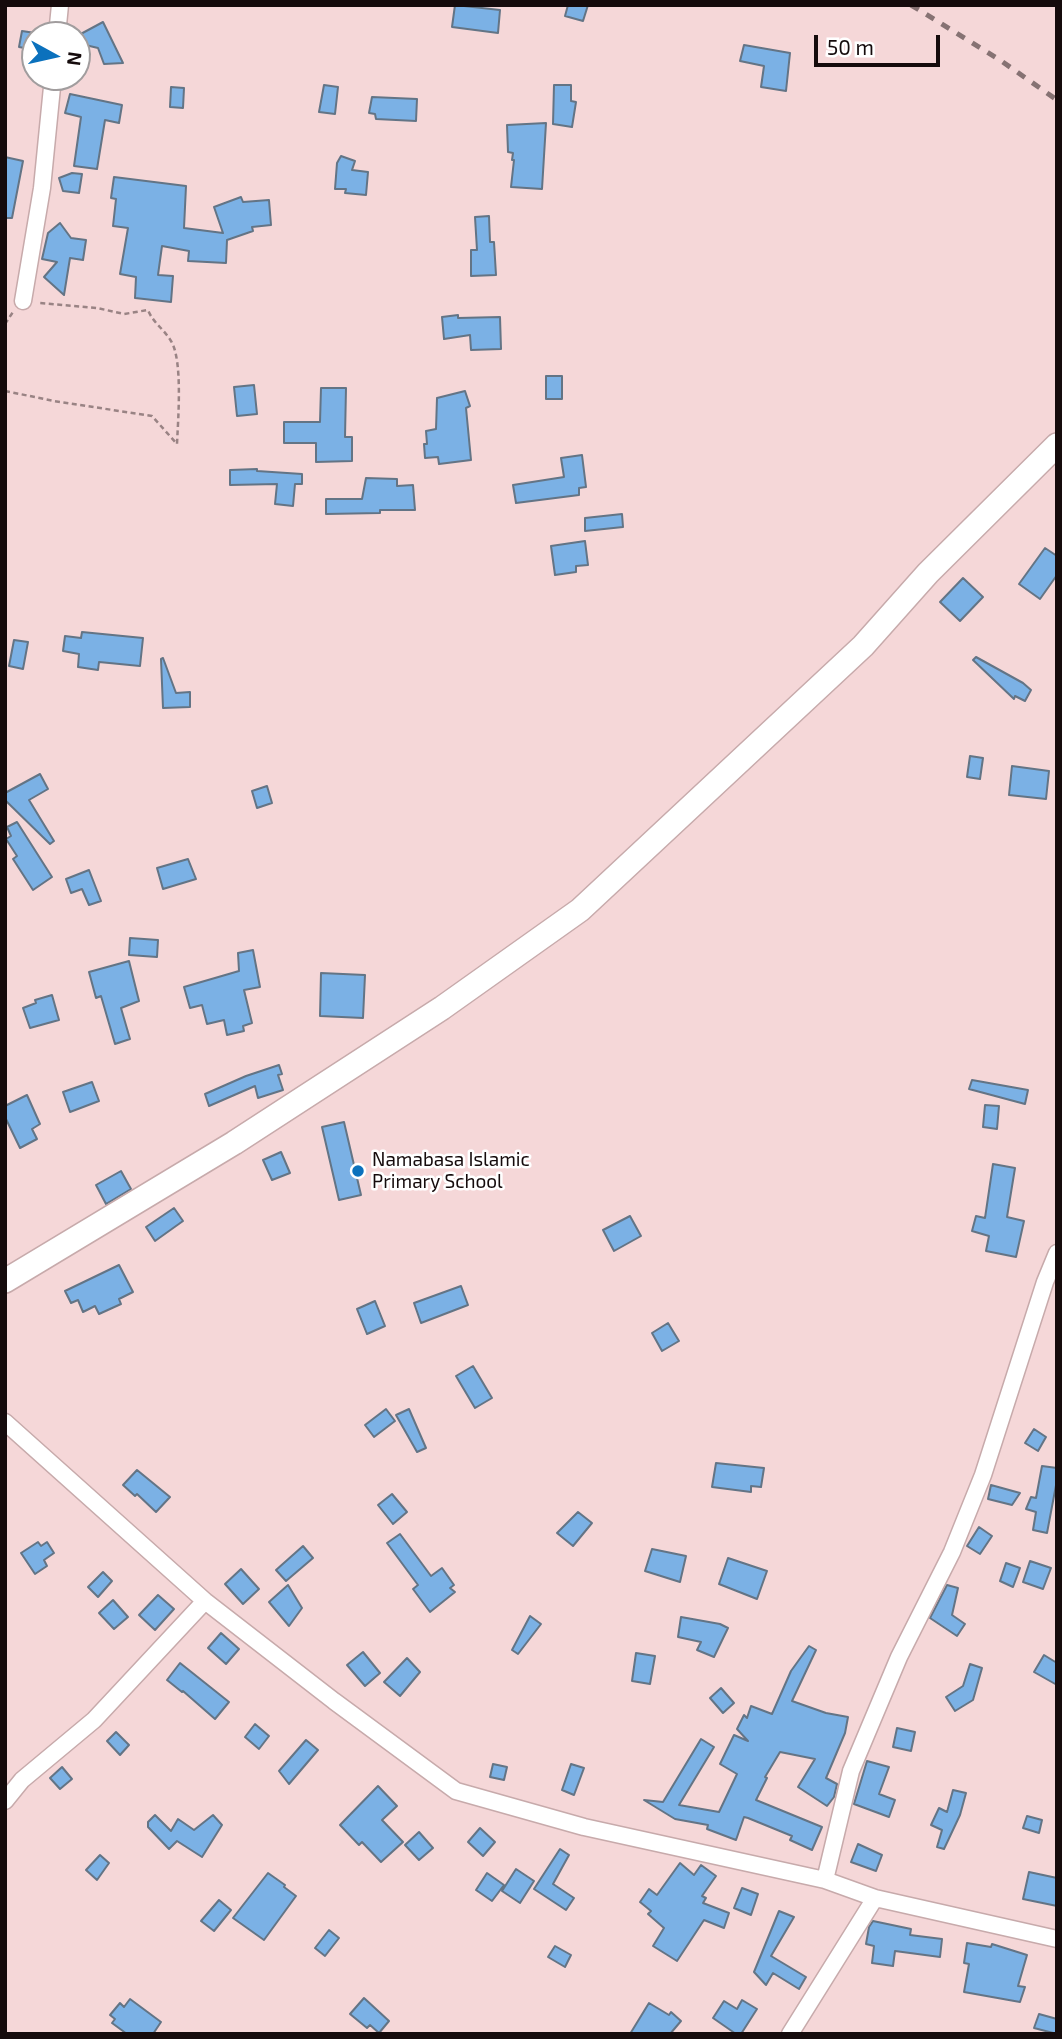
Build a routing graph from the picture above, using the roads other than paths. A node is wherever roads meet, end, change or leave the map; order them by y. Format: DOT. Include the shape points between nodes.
graph roads {
  1 [pos="52,91"];
  2 [pos="23,301"];
  3 [pos="1057,445"];
  4 [pos="1057,1253"];
  5 [pos="5,1281"];
  6 [pos="5,1422"];
  7 [pos="205,1601"];
  8 [pos="5,1801"];
  9 [pos="825,1880"];
  10 [pos="875,1899"];
  11 [pos="1057,1939"];
  12 [pos="790,2034"];
  1 -- 2 [label="street" via="42,188"];
  3 -- 5 [label="street" via="928,573 863,646 580,909 442,1008 234,1143"];
  4 -- 9 [label="street" via="983,1475 851,1771"];
  6 -- 7 [label="street"];
  7 -- 8 [label="street" via="93,1720 22,1780"];
  7 -- 9 [label="street" via="456,1791 584,1827"];
  9 -- 10 [label="street"];
  10 -- 11 [label="street"];
  10 -- 12 [label="street"];
}
